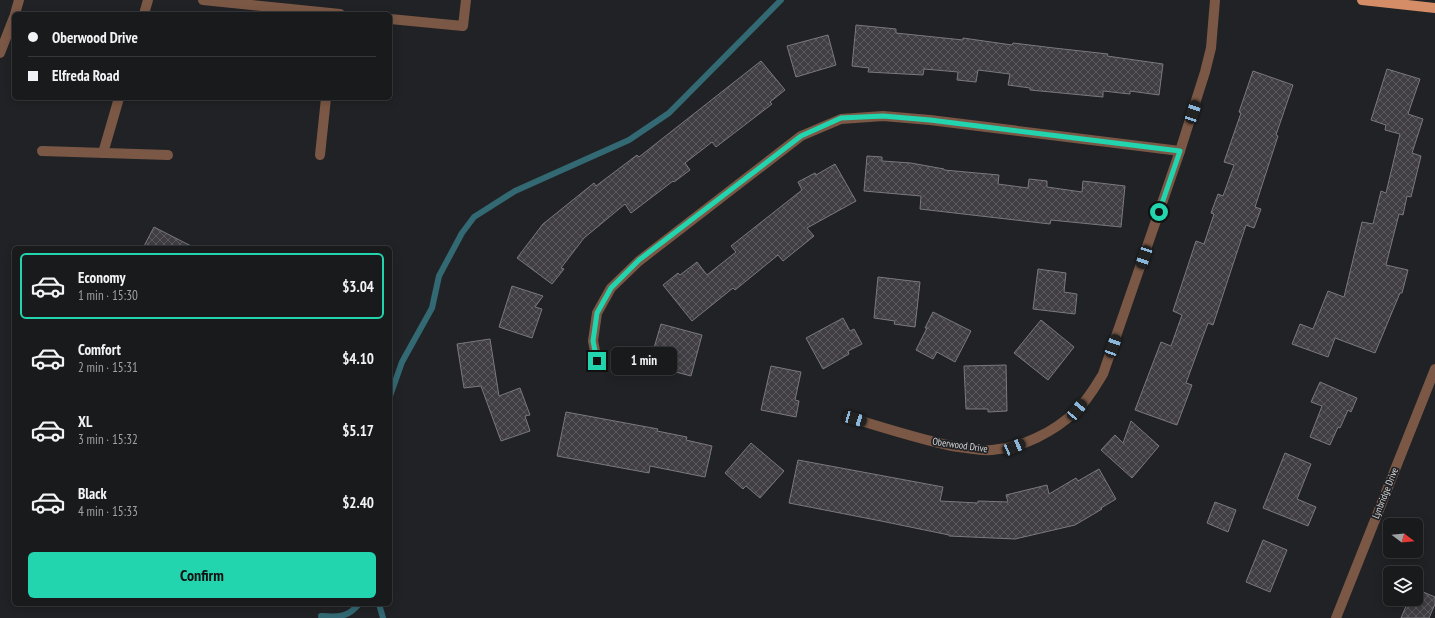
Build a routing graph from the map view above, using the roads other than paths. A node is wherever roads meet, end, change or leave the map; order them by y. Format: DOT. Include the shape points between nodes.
graph roads {
  1 [pos="19,0"];
  2 [pos="148,0"];
  3 [pos="203,0"];
  4 [pos="466,0"];
  5 [pos="1215,0"];
  6 [pos="1362,0"];
  7 [pos="1435,8"];
  8 [pos="15,12"];
  9 [pos="145,12"];
  10 [pos="317,12"];
  11 [pos="392,19"];
  12 [pos="12,20"];
  13 [pos="0,53"];
  14 [pos="118,100"];
  15 [pos="326,100"];
  16 [pos="42,151"];
  17 [pos="1180,151"];
  18 [pos="103,153"];
  19 [pos="168,155"];
  20 [pos="320,155"];
  21 [pos="597,361"];
  22 [pos="1435,369"];
  23 [pos="855,419"];
  24 [pos="1336,618"];
  1 -- 8 [label="street"];
  2 -- 9 [label="street"];
  3 -- 10 [label="street"];
  4 -- 11 [label="street" via="463,26"];
  5 -- 17 [label="street, Oberwood Drive" via="1206,72"];
  6 -- 7 [label="main road"];
  12 -- 13 [label="street"];
  14 -- 18 [label="street"];
  15 -- 20 [label="street"];
  16 -- 18 [label="street"];
  17 -- 21 [label="street" via="930,120 883,116 841,118 801,136 633,266 611,288 597,313 593,341"];
  17 -- 23 [label="street, Oberwood Drive" via="1103,374 1091,394 1058,426 1014,447 991,450 929,441"];
  18 -- 19 [label="street"];
  22 -- 24 [label="street, Lynbridge Drive"];
}
